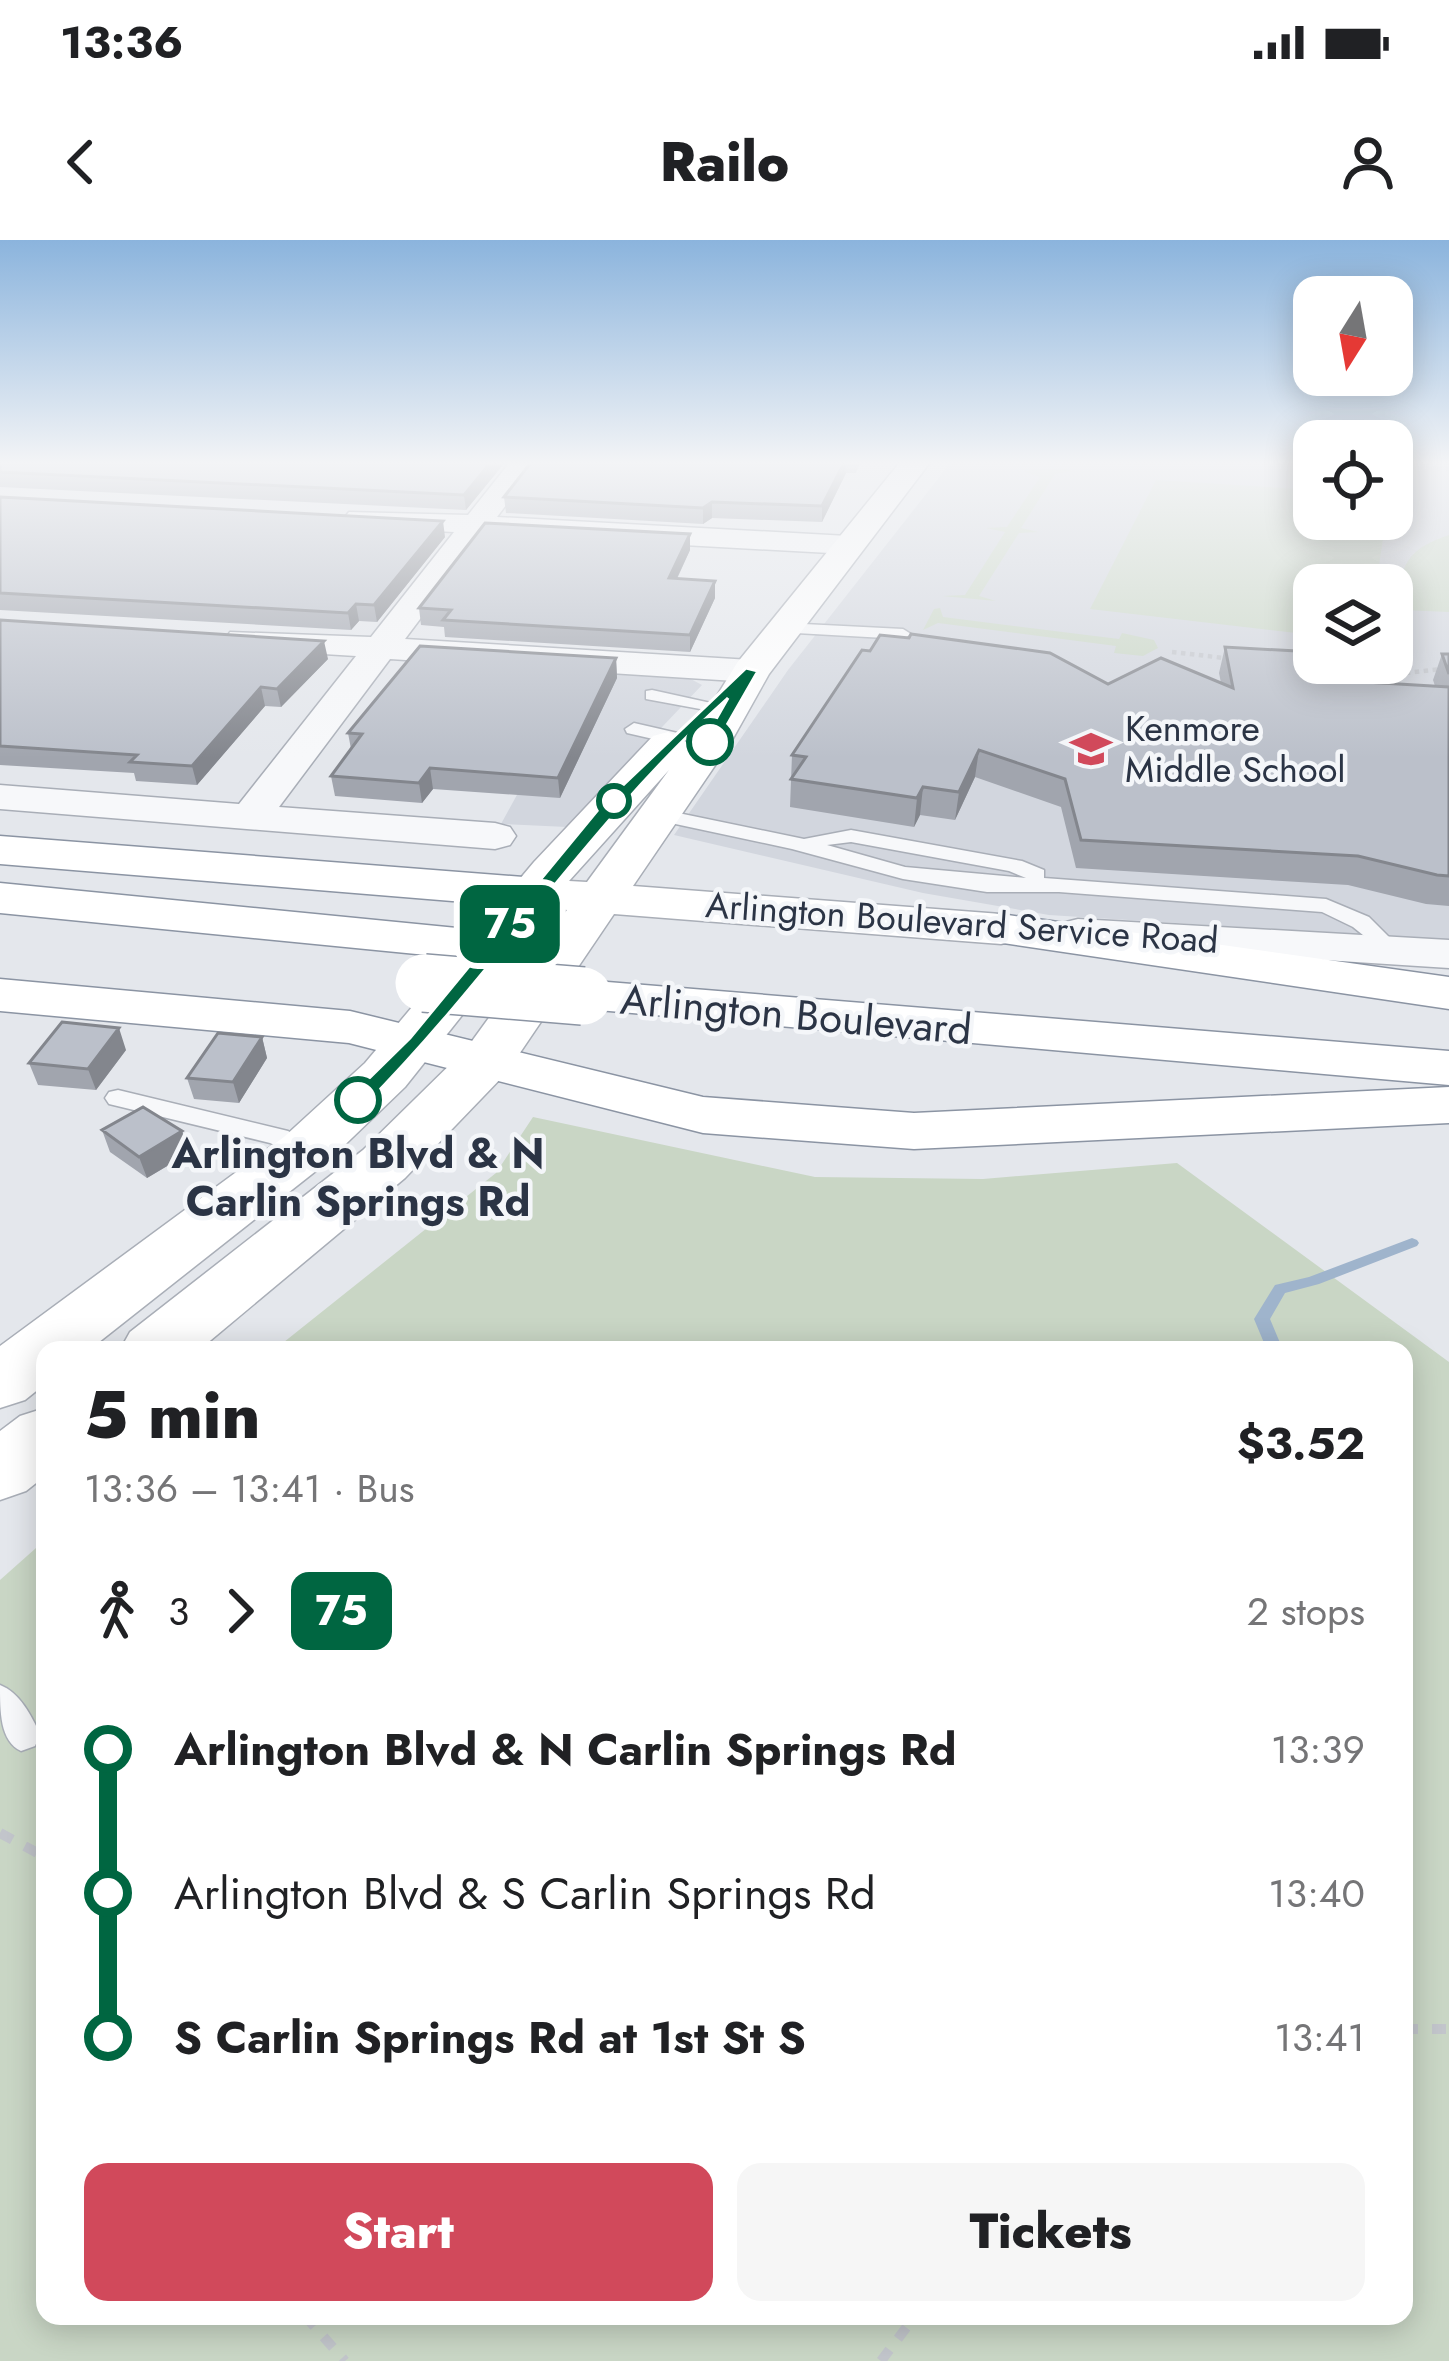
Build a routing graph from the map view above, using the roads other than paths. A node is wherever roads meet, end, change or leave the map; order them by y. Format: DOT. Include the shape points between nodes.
graph roads {
  1 [pos="447,560"];
  2 [pos="836,560"];
  3 [pos="784,628"];
  4 [pos="903,634"];
  5 [pos="215,637"];
  6 [pos="382,647"];
  7 [pos="751,671"];
  8 [pos="660,680"];
  9 [pos="711,705"];
  10 [pos="640,774"];
  11 [pos="0,797"];
  12 [pos="659,815"];
  13 [pos="249,818"];
  14 [pos="495,836"];
  15 [pos="0,850"];
  16 [pos="536,893"];
  17 [pos="0,898"];
  18 [pos="601,898"];
  19 [pos="1001,929"];
  20 [pos="0,938"];
  21 [pos="1389,949"];
  22 [pos="1449,954"];
  23 [pos="596,977"];
  24 [pos="432,989"];
  25 [pos="1449,993"];
  26 [pos="0,994"];
  27 [pos="1449,1022"];
  28 [pos="487,1060"];
  29 [pos="1449,1068"];
  30 [pos="118,1098"];
  31 [pos="1449,1105"];
  32 [pos="304,1150"];
  33 [pos="54,1341"];
  34 [pos="165,1341"];
  35 [pos="36,1355"];
  36 [pos="0,1382"];
  37 [pos="36,1443"];
  38 [pos="0,1471"];
  1 -- 6 [label="street"];
  2 -- 3 [label="main road"];
  3 -- 4 [label="lane"];
  3 -- 7 [label="main road"];
  5 -- 6 [label="street"];
  6 -- 8 [label="street"];
  6 -- 13 [label="street"];
  7 -- 8 [label="street"];
  7 -- 9 [label="main road"];
  7 -- 12 [label="main road"];
  8 -- 9 [label="lane"];
  9 -- 10 [label="main road" via="654,734"];
  10 -- 12 [label="main road"];
  10 -- 16 [label="main road"];
  11 -- 13 [label="street"];
  12 -- 18 [label="main road"];
  12 -- 21 [label="lane, Arlington Boulevard Service Road" via="987,885 1326,906 1361,922"];
  13 -- 14 [label="street"];
  15 -- 16 [label="main road, Arlington Boulevard Service Road"];
  16 -- 18 [label="main road, Arlington Boulevard Service Road"];
  16 -- 24 [label="main road"];
  17 -- 24 [label="main road, Arlington Boulevard"];
  18 -- 19 [label="main road, Arlington Boulevard Service Road"];
  18 -- 28 [label="main road"];
  19 -- 21 [label="street, Arlington Boulevard Service Road"];
  19 -- 25 [label="main road"];
  20 -- 24 [label="main road, Arlington Boulevard"];
  21 -- 22 [label="street, Arlington Boulevard Service Road"];
  23 -- 24 [label="main road, Arlington Boulevard, bridge"];
  23 -- 27 [label="main road, Arlington Boulevard"];
  23 -- 29 [label="main road, Arlington Boulevard"];
  24 -- 26 [label="main road" via="350,1027"];
  24 -- 28 [label="main road"];
  24 -- 32 [label="main road"];
  28 -- 31 [label="main road" via="703,1115 914,1131"];
  28 -- 34 [label="main road" via="384,1164"];
  30 -- 32 [label="lane"];
  32 -- 33 [label="main road"];
  35 -- 36 [label="main road"];
  37 -- 38 [label="main road"];
}
